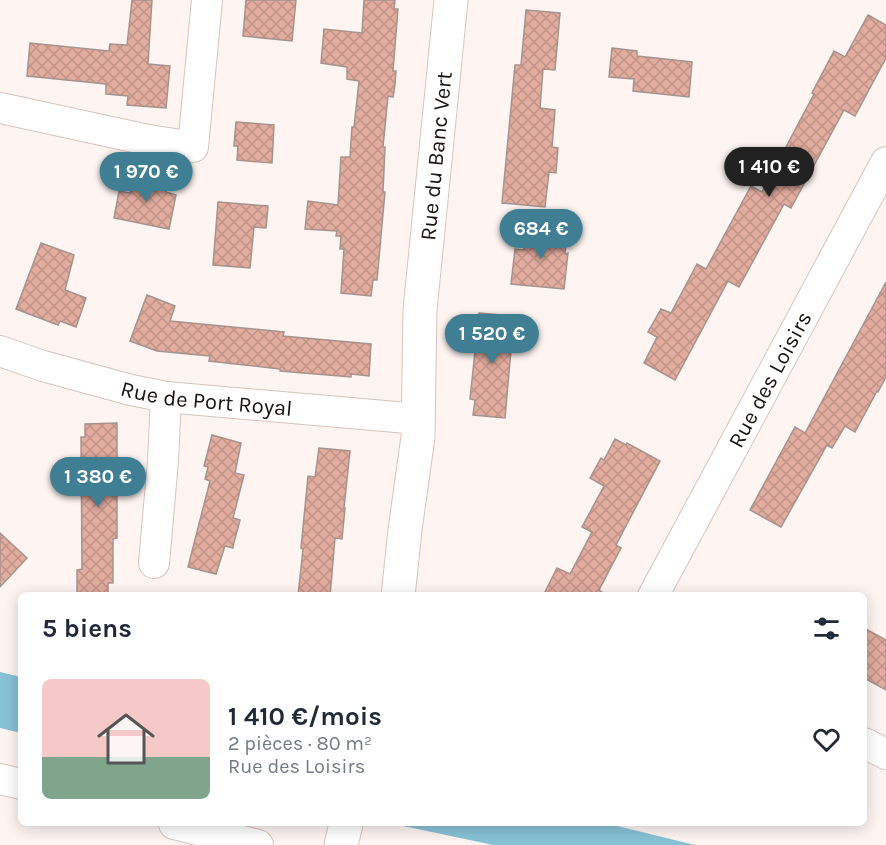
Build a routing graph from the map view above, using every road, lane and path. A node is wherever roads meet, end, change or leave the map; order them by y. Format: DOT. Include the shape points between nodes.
graph roads {
  1 [pos="207,0"];
  2 [pos="451,0"];
  3 [pos="0,108"];
  4 [pos="886,162"];
  5 [pos="0,351"];
  6 [pos="166,397"];
  7 [pos="410,418"];
  8 [pos="154,564"];
  9 [pos="379,592"];
  10 [pos="398,592"];
  11 [pos="655,592"];
  12 [pos="867,744"];
  13 [pos="886,754"];
  14 [pos="0,779"];
  15 [pos="18,783"];
  16 [pos="182,826"];
  17 [pos="324,826"];
  18 [pos="346,826"];
  19 [pos="258,845"];
  20 [pos="319,845"];
  21 [pos="341,845"];
  1 -- 3 [label="street" via="193,147"];
  2 -- 7 [label="street, Rue du Banc Vert" via="420,310 410,363"];
  4 -- 11 [label="street, Rue des Loisirs"];
  5 -- 6 [label="street, Rue de Port Royal"];
  6 -- 7 [label="street, Rue de Port Royal"];
  6 -- 8 [label="street"];
  7 -- 9 [label="street, Rue du Banc Vert"];
  7 -- 10 [label="street, Rue du Banc Vert" via="416,454"];
  12 -- 13 [label="street"];
  14 -- 15 [label="street"];
  16 -- 19 [label="street"];
  17 -- 20 [label="street"];
  18 -- 21 [label="street"];
}
